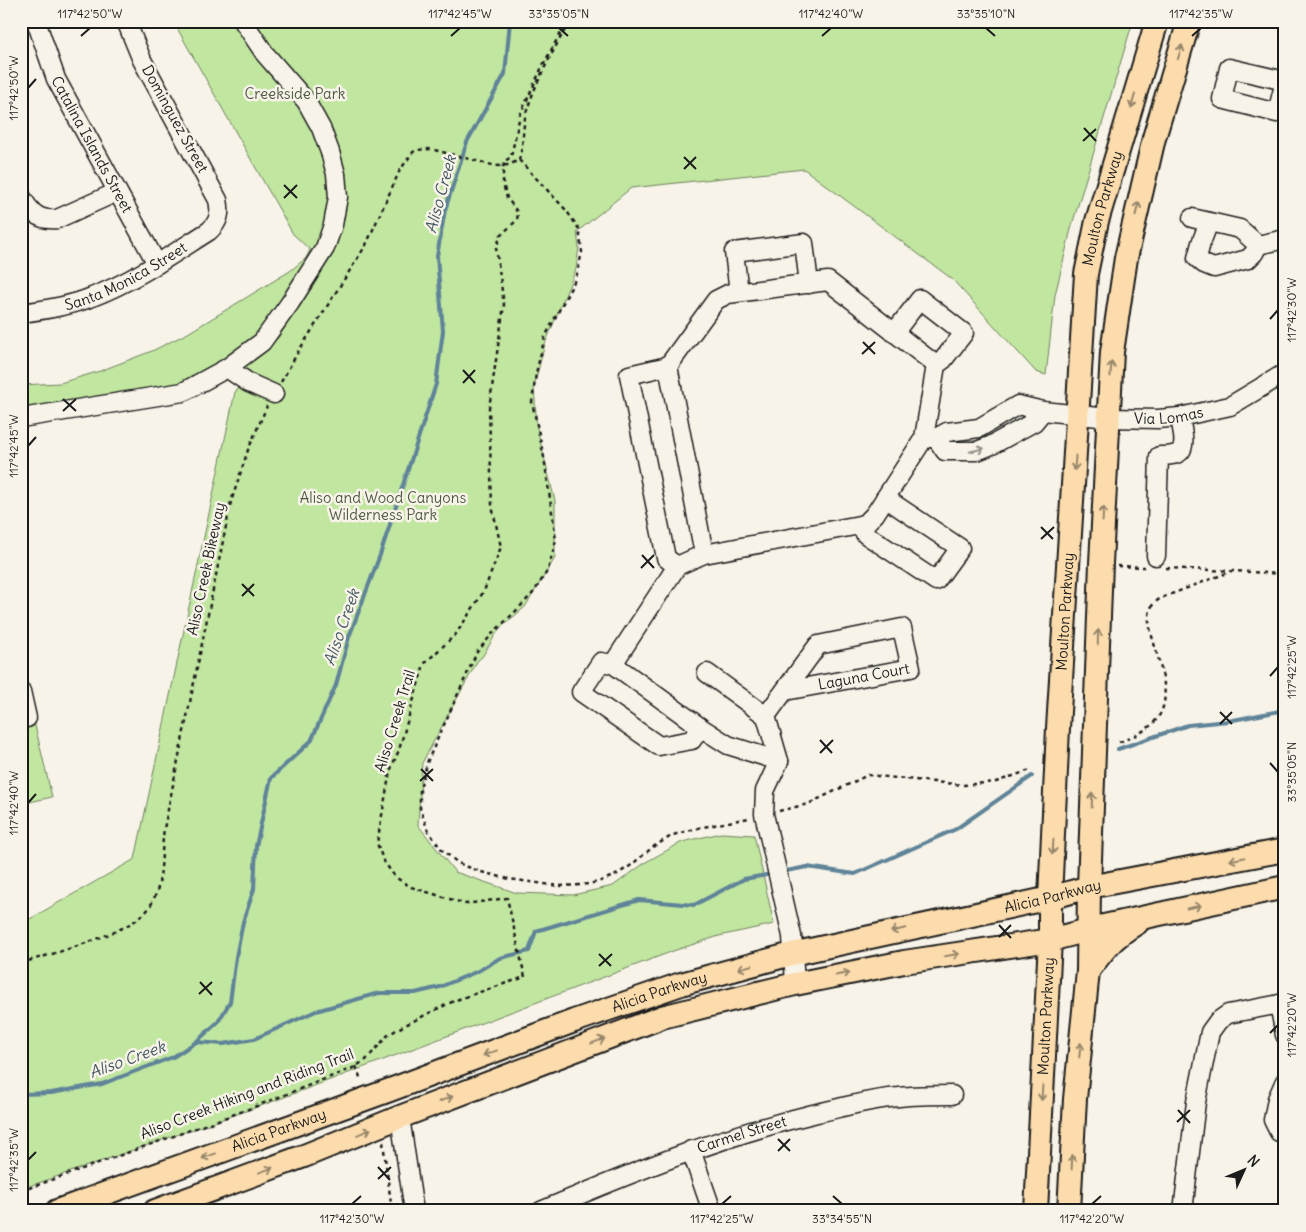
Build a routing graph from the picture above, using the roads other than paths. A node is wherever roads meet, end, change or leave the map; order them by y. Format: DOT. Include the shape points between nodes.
graph roads {
  1 [pos="36,21"];
  2 [pos="126,21"];
  3 [pos="243,21"];
  4 [pos="1157,21"];
  5 [pos="1189,21"];
  6 [pos="117,192"];
  7 [pos="21,196"];
  8 [pos="219,218"];
  9 [pos="1285,239"];
  10 [pos="1258,245"];
  11 [pos="157,264"];
  12 [pos="808,284"];
  13 [pos="739,292"];
  14 [pos="21,313"];
  15 [pos="894,332"];
  16 [pos="936,365"];
  17 [pos="668,366"];
  18 [pos="227,368"];
  19 [pos="1284,375"];
  20 [pos="274,394"];
  21 [pos="1078,415"];
  22 [pos="1180,417"];
  23 [pos="21,418"];
  24 [pos="1108,418"];
  25 [pos="930,438"];
  26 [pos="885,498"];
  27 [pos="862,524"];
  28 [pos="704,554"];
  29 [pos="1156,556"];
  30 [pos="677,566"];
  31 [pos="613,664"];
  32 [pos="706,673"];
  33 [pos="21,691"];
  34 [pos="786,691"];
  35 [pos="766,716"];
  36 [pos="27,718"];
  37 [pos="700,727"];
  38 [pos="779,762"];
  39 [pos="1285,850"];
  40 [pos="1089,887"];
  41 [pos="1285,887"];
  42 [pos="1050,898"];
  43 [pos="1146,917"];
  44 [pos="1088,930"];
  45 [pos="1050,940"];
  46 [pos="792,954"];
  47 [pos="1088,971"];
  48 [pos="795,984"];
  49 [pos="1282,1004"];
  50 [pos="1285,1035"];
  51 [pos="1285,1081"];
  52 [pos="390,1090"];
  53 [pos="952,1094"];
  54 [pos="400,1117"];
  55 [pos="1285,1130"];
  56 [pos="691,1150"];
  57 [pos="122,1188"];
  58 [pos="57,1211"];
  59 [pos="90,1211"];
  60 [pos="155,1211"];
  61 [pos="414,1211"];
  62 [pos="541,1211"];
  63 [pos="712,1211"];
  64 [pos="1036,1211"];
  65 [pos="1069,1211"];
  66 [pos="1184,1211"];
  1 -- 6 [label="street, Catalina Islands Street" via="56,78"];
  2 -- 8 [label="street, Dominguez Street" via="142,60 218,200"];
  3 -- 18 [label="street" via="265,54 306,101 321,128 336,174 338,197 325,248 290,303 262,342"];
  4 -- 21 [label="main road, Moulton Parkway, one-way" via="1097,221 1086,274"];
  24 -- 5 [label="main road, Moulton Parkway, one-way" via="1112,352 1126,258 1154,138"];
  6 -- 7 [label="street" via="57,219 33,214"];
  6 -- 11 [label="street, Catalina Islands Street"];
  8 -- 11 [label="street, Santa Monica Street" via="208,231"];
  9 -- 10 [label="street"];
  10 -- 10 [label="street" via="1248,259 1214,268 1197,258 1201,220 1240,229"];
  11 -- 14 [label="street, Santa Monica Street" via="90,298 53,309"];
  12 -- 13 [label="street"];
  12 -- 13 [label="street" via="804,243 734,252"];
  12 -- 15 [label="street" via="828,281"];
  13 -- 17 [label="street" via="716,300"];
  15 -- 16 [label="street"];
  15 -- 16 [label="street" via="920,299 964,333"];
  16 -- 25 [label="street"];
  17 -- 28 [label="street"];
  17 -- 30 [label="street" via="629,376 666,558"];
  18 -- 20 [label="street"];
  18 -- 23 [label="street" via="183,392"];
  19 -- 22 [label="street, Via Lomas" via="1230,406"];
  21 -- 24 [label="street, Via Lomas"];
  21 -- 25 [label="street, Via Lomas" via="1018,405 979,428"];
  21 -- 42 [label="main road, Moulton Parkway, one-way"];
  22 -- 24 [label="street, Via Lomas"];
  22 -- 29 [label="street" via="1184,444 1181,450 1176,454 1159,456"];
  40 -- 24 [label="main road, Moulton Parkway, one-way"];
  25 -- 26 [label="street"];
  26 -- 27 [label="street" via="875,514"];
  26 -- 27 [label="street" via="960,548 936,581 865,534"];
  27 -- 28 [label="street"];
  28 -- 30 [label="street"];
  30 -- 31 [label="street"];
  31 -- 37 [label="street"];
  31 -- 37 [label="street" via="601,662 580,692 658,746 692,740"];
  32 -- 35 [label="street"];
  33 -- 36 [label="street"];
  34 -- 34 [label="street, Laguna Court" via="911,668 902,628 818,645"];
  34 -- 35 [label="street, Laguna Court"];
  35 -- 38 [label="street"];
  37 -- 38 [label="street" via="728,745"];
  38 -- 46 [label="street" via="765,791 765,818 792,936"];
  39 -- 40 [label="main road, Alicia Parkway, one-way"];
  40 -- 42 [label="main road, Alicia Parkway"];
  40 -- 44 [label="main road, Moulton Parkway"];
  43 -- 41 [label="main road, Alicia Parkway, one-way"];
  42 -- 45 [label="main road, Moulton Parkway"];
  42 -- 46 [label="main road, Alicia Parkway, one-way"];
  43 -- 44 [label="main road, Alicia Parkway"];
  43 -- 47 [label="main road" via="1106,946"];
  44 -- 45 [label="main road, Alicia Parkway"];
  44 -- 47 [label="main road, Moulton Parkway"];
  48 -- 45 [label="main road, Alicia Parkway, one-way" via="904,962"];
  45 -- 64 [label="main road, Moulton Parkway, one-way"];
  46 -- 48 [label="street"];
  46 -- 52 [label="main road, Alicia Parkway, one-way" via="681,984"];
  65 -- 47 [label="main road, Moulton Parkway, one-way" via="1075,1099"];
  54 -- 48 [label="main road, Alicia Parkway, one-way" via="662,1016"];
  49 -- 50 [label="street"];
  49 -- 66 [label="street" via="1228,1014 1210,1032 1196,1102"];
  51 -- 55 [label="street" via="1276,1099 1273,1120 1279,1132"];
  52 -- 54 [label="main road"];
  52 -- 57 [label="main road, Alicia Parkway, one-way"];
  53 -- 56 [label="street, Carmel Street" via="862,1103 789,1120"];
  60 -- 54 [label="main road, Alicia Parkway, one-way"];
  54 -- 61 [label="street"];
  56 -- 62 [label="street, Carmel Street"];
  56 -- 63 [label="street"];
  57 -- 58 [label="main road, Alicia Parkway"];
  57 -- 59 [label="main road"];
}
